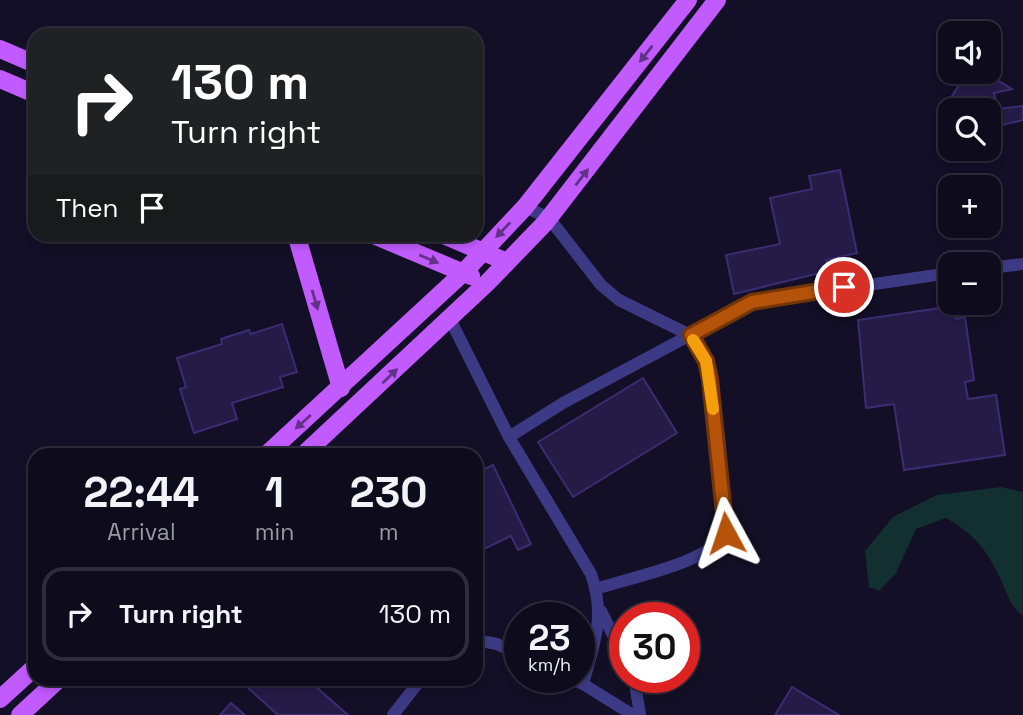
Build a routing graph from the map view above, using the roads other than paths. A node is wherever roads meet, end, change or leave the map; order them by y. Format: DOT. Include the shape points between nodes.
graph roads {
  1 [pos="688,0"];
  2 [pos="718,0"];
  3 [pos="0,49"];
  4 [pos="28,61"];
  5 [pos="0,79"];
  6 [pos="28,91"];
  7 [pos="525,207"];
  8 [pos="549,218"];
  9 [pos="298,242"];
  10 [pos="390,242"];
  11 [pos="459,242"];
  12 [pos="482,252"];
  13 [pos="507,262"];
  14 [pos="1023,264"];
  15 [pos="1001,267"];
  16 [pos="463,273"];
  17 [pos="938,275"];
  18 [pos="487,283"];
  19 [pos="450,319"];
  20 [pos="691,335"];
  21 [pos="341,388"];
  22 [pos="509,437"];
  23 [pos="274,448"];
  24 [pos="311,448"];
  25 [pos="596,589"];
  26 [pos="601,611"];
  27 [pos="609,627"];
  28 [pos="595,635"];
  29 [pos="483,641"];
  30 [pos="504,648"];
  31 [pos="28,673"];
  32 [pos="51,686"];
  33 [pos="416,686"];
  34 [pos="595,691"];
  35 [pos="637,693"];
  36 [pos="0,699"];
  37 [pos="20,715"];
  38 [pos="393,715"];
  39 [pos="634,715"];
  40 [pos="640,715"];
  1 -- 7 [label="main road, one-way"];
  8 -- 2 [label="main road, one-way"];
  3 -- 4 [label="main road"];
  5 -- 6 [label="main road"];
  7 -- 8 [label="street"];
  7 -- 12 [label="main road, one-way"];
  8 -- 13 [label="main road"];
  8 -- 20 [label="street" via="601,285 634,309"];
  9 -- 21 [label="main road, one-way"];
  10 -- 16 [label="main road, one-way"];
  11 -- 12 [label="main road"];
  12 -- 13 [label="main road"];
  12 -- 16 [label="main road"];
  13 -- 18 [label="main road"];
  14 -- 15 [label="street"];
  16 -- 18 [label="main road"];
  16 -- 21 [label="main road"];
  17 -- 20 [label="street" via="752,302"];
  18 -- 19 [label="main road"];
  19 -- 22 [label="street"];
  24 -- 19 [label="main road, one-way"];
  20 -- 22 [label="street"];
  20 -- 25 [label="street" via="710,379 726,533 718,545 700,555"];
  21 -- 23 [label="main road, one-way"];
  22 -- 25 [label="street"];
  25 -- 26 [label="street"];
  26 -- 27 [label="street"];
  26 -- 28 [label="street"];
  29 -- 30 [label="street"];
  31 -- 36 [label="main road"];
  32 -- 37 [label="main road"];
  33 -- 38 [label="street"];
  34 -- 39 [label="street"];
  35 -- 40 [label="street"];
}
